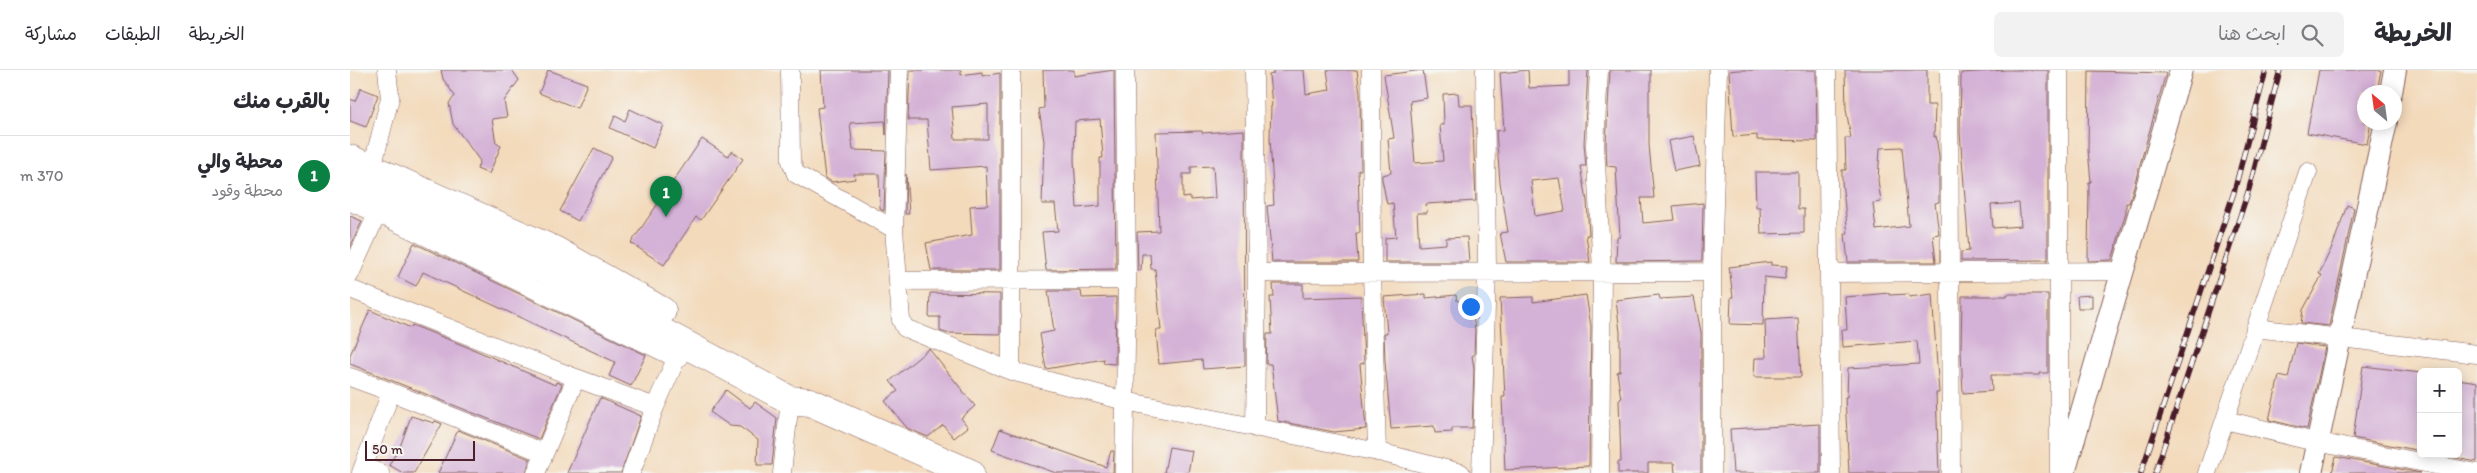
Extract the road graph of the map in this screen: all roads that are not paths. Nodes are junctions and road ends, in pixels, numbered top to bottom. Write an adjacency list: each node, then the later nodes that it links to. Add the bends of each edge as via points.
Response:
1 (386, 70): 18 (street, via 390,98)
2 (790, 70): 22 (street, via 791,161 796,174)
3 (899, 70): 22 (street)
4 (1011, 70): 33 (street)
5 (1126, 70): 34 (street)
6 (1254, 70): 29 (street)
7 (1371, 70): 23 (street)
8 (1485, 70): 24 (street)
9 (1599, 70): 25 (street, via 1595,145)
10 (1718, 70): 27 (street)
11 (1827, 70): 30 (street)
12 (1950, 70): 31 (street)
13 (2060, 70): 28 (street)
14 (2180, 70): 26 (street)
15 (2395, 70): 16 (street)
16 (2392, 85)
17 (2384, 130): 38 (street)
18 (357, 169): 21 (main road); 45 (main road, via 554,250 589,268 756,364 792,387)
19 (2308, 172): 37 (street)
20 (350, 202): 21 (street)
21 (381, 204): 32 (street); 39 (main road, via 544,269)
22 (894, 229): 35 (street)
23 (1372, 271): 24 (street); 29 (street); 51 (street)
24 (1487, 271): 25 (street); 61 (street)
25 (1602, 271): 27 (street); 62 (street)
26 (2122, 271): 28 (street); 67 (street)
27 (1712, 272): 63 (street)
28 (2060, 272): 31 (street); 66 (street)
29 (1257, 273): 49 (street)
30 (1830, 273): 31 (street); 64 (street)
31 (1949, 273): 65 (street)
32 (350, 274)
33 (1011, 280): 34 (street); 35 (street); 41 (street)
34 (1127, 280): 46 (street)
35 (898, 281): 41 (street, via 902,320 906,328)
36 (350, 289): 43 (street)
37 (2255, 328): 38 (street); 48 (street)
38 (2340, 336): 40 (street); 50 (street)
39 (680, 350): 45 (main road); 47 (street)
40 (2477, 354)
41 (1011, 371): 46 (street)
42 (350, 377): 44 (street)
43 (576, 378): 47 (street); 52 (street)
44 (390, 392): 52 (street); 53 (street)
45 (800, 401): 57 (street); 58 (main road)
46 (1125, 401): 49 (street); 59 (street)
47 (655, 407): 56 (street)
48 (2224, 420): 50 (street); 68 (street)
49 (1255, 428): 51 (street)
50 (2317, 442): 69 (street); 70 (street)
51 (1377, 452): 60 (street)
52 (544, 453): 55 (street)
53 (362, 470): 54 (street)
54 (380, 473)
55 (536, 473)
56 (631, 473)
57 (782, 473)
58 (970, 473)
59 (1124, 473)
60 (1461, 473)
61 (1481, 473)
62 (1600, 473)
63 (1712, 473)
64 (1831, 473)
65 (1952, 473)
66 (2059, 473)
67 (2064, 473)
68 (2206, 473)
69 (2311, 473)
70 (2477, 473)

